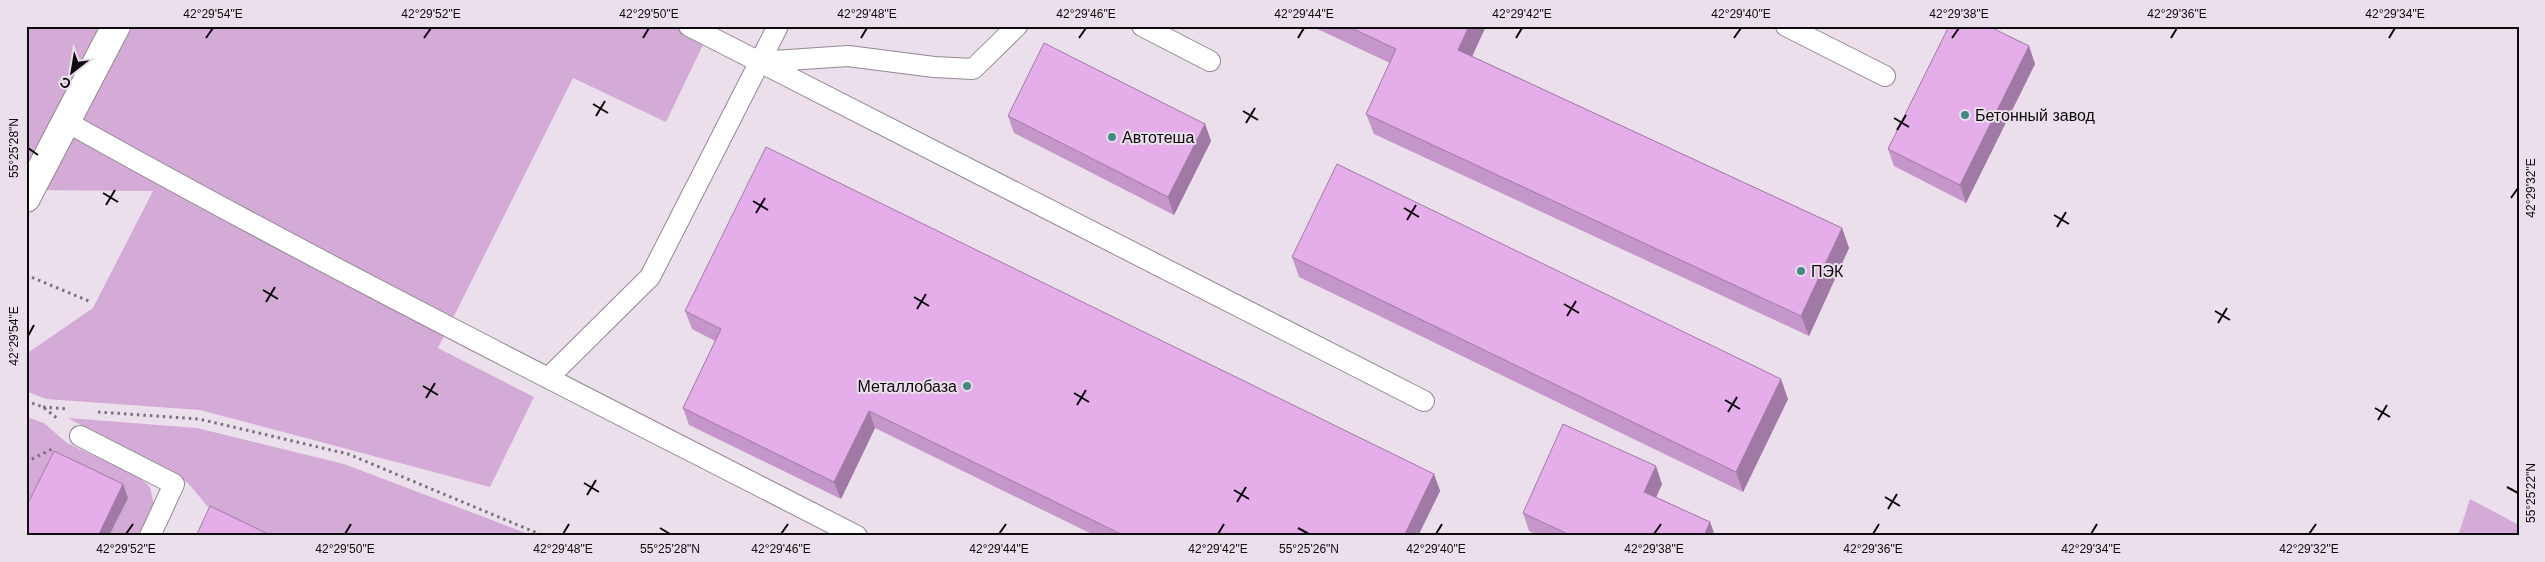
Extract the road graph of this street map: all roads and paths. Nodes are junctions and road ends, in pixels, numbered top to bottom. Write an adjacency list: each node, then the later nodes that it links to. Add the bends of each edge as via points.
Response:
1 (116, 26): 10 (street)
2 (689, 26): 7 (lane)
3 (778, 26): 7 (lane)
4 (1017, 26): 7 (lane, via 973,69 848,56)
5 (1142, 26): 8 (lane)
6 (1786, 26): 9 (lane)
7 (758, 62): 14 (lane, via 650,277); 16 (lane)
8 (1210, 62)
9 (1885, 76)
10 (65, 121): 11 (street); 14 (lane)
11 (26, 198)
12 (26, 275): 13 (path)
13 (89, 301)
14 (548, 378): 23 (lane)
15 (26, 401): 17 (path)
16 (1424, 401)
17 (43, 407): 18 (path); 20 (path)
18 (72, 410)
19 (92, 411): 22 (path, via 199,419 348,454)
20 (80, 436): 21 (lane, via 174,484)
21 (150, 536)
22 (544, 536)
23 (858, 536)

